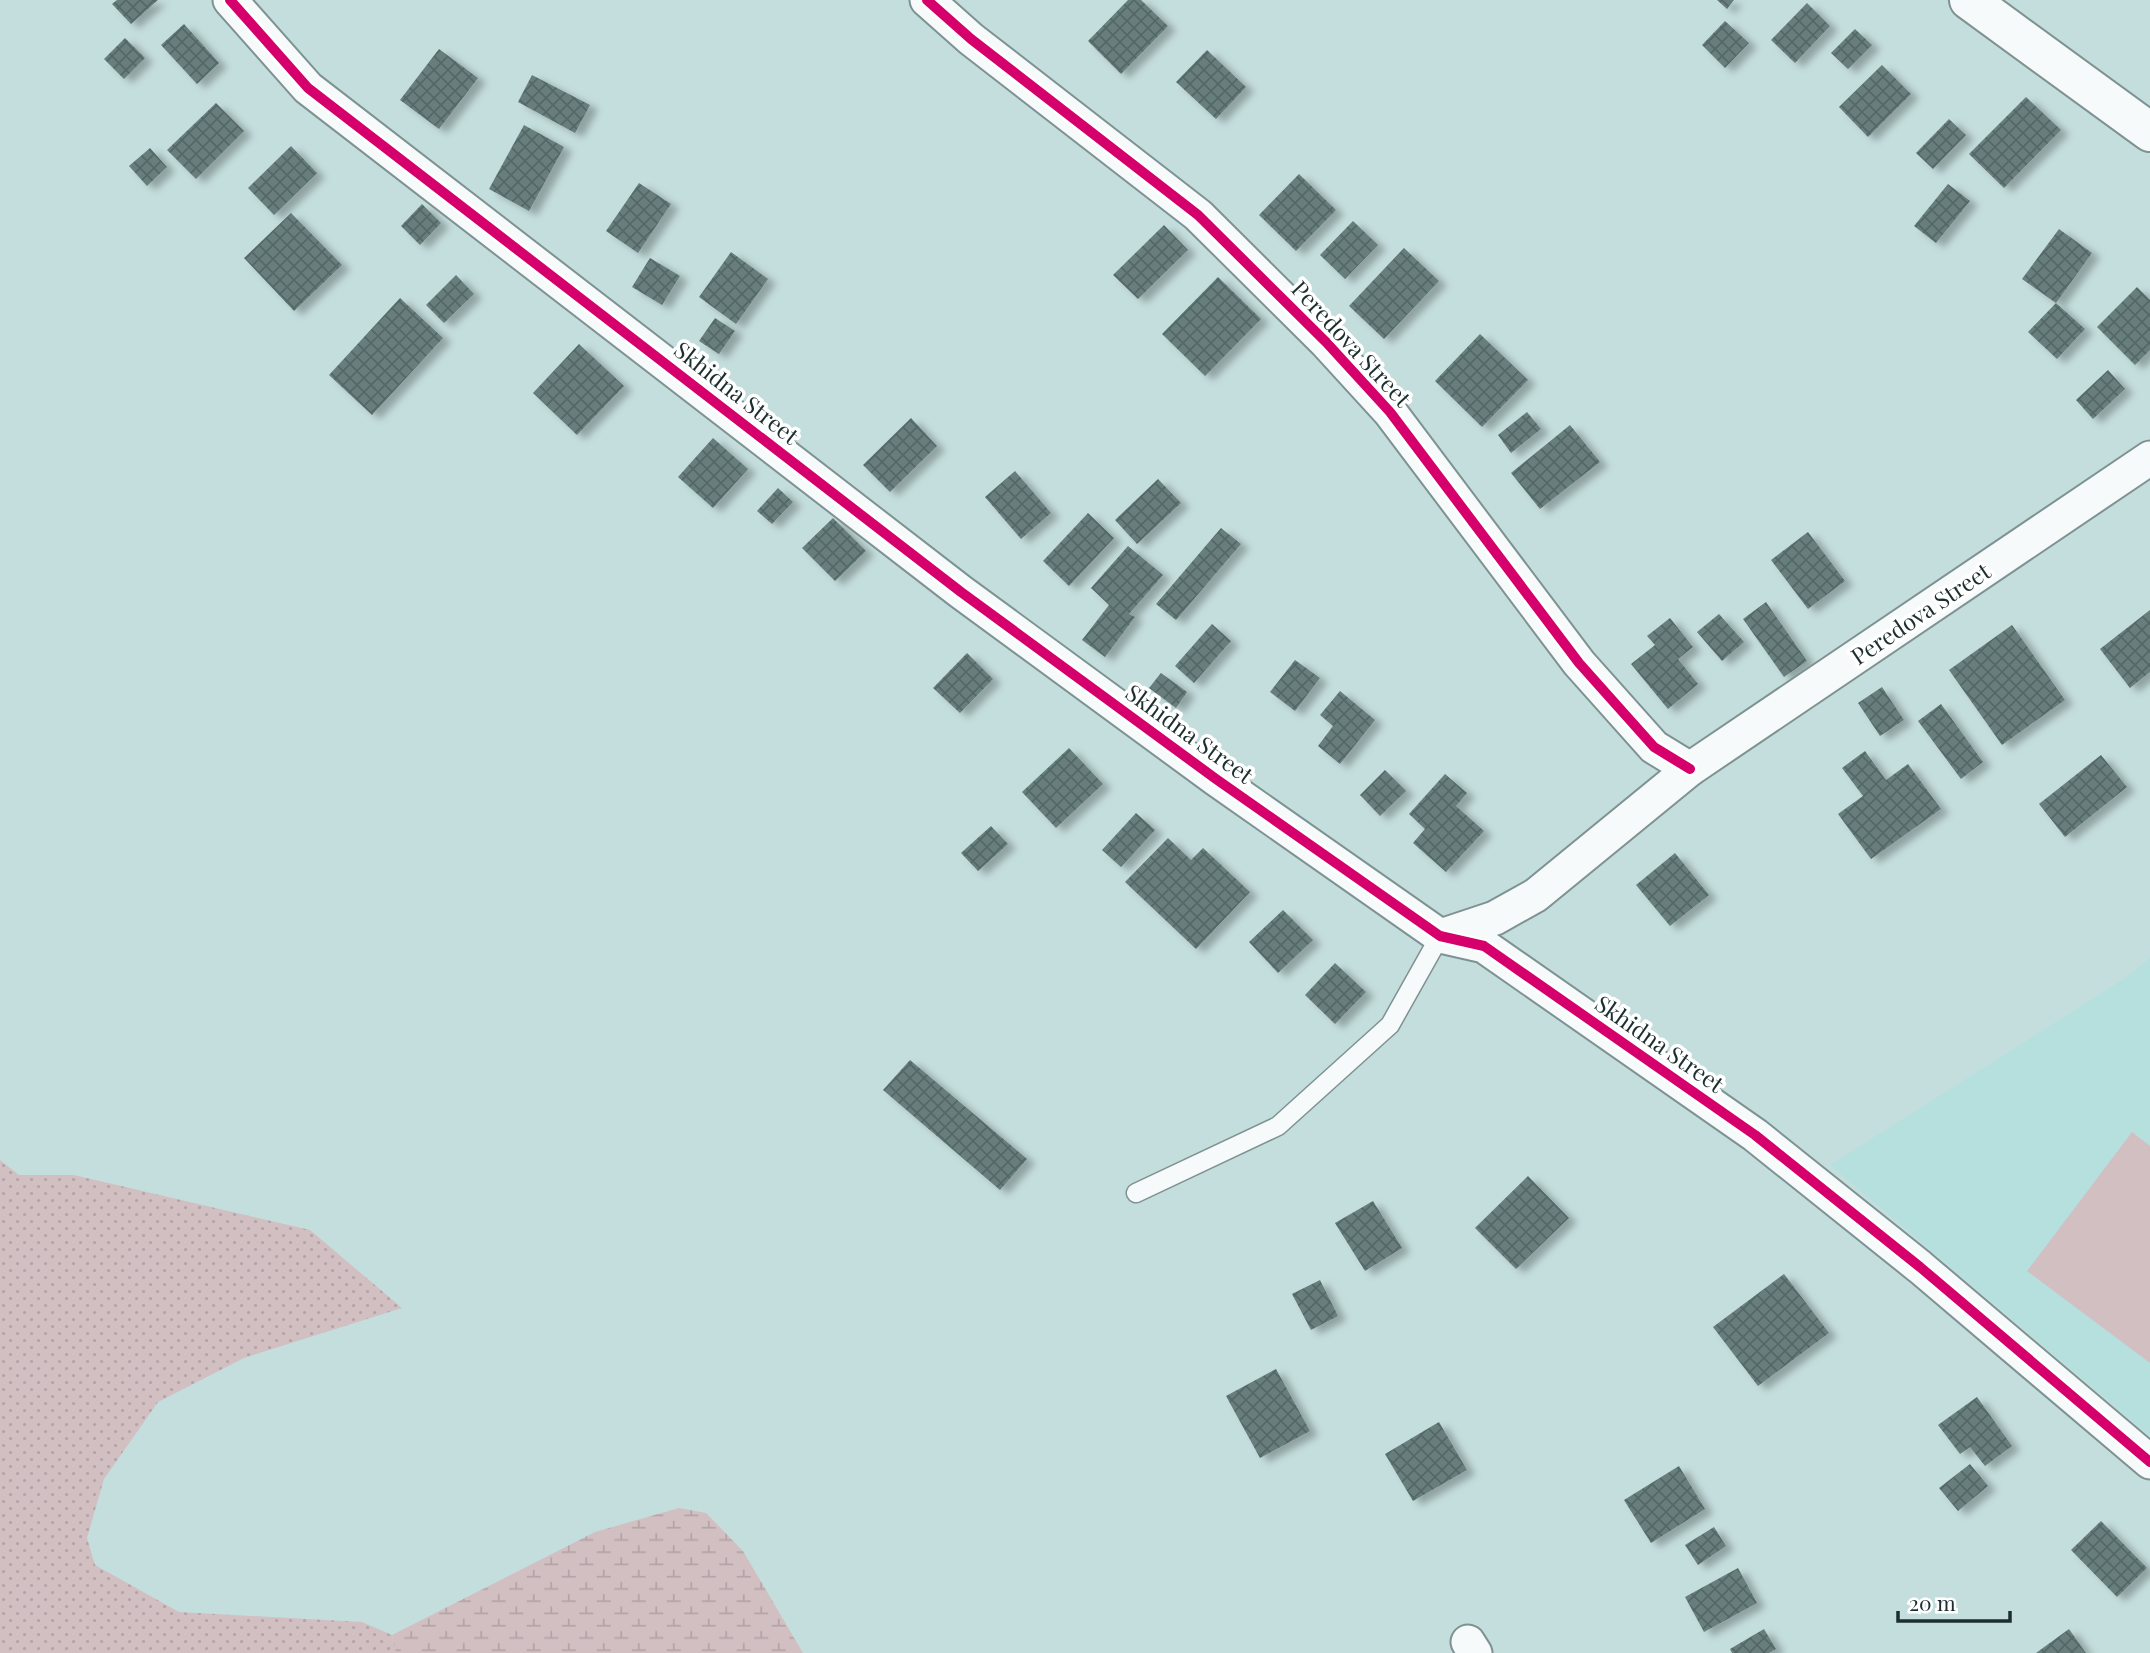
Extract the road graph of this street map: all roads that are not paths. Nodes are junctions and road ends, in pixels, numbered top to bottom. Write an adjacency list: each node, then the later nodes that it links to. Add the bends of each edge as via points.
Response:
1 (230, 0): 7 (street, Skhidna Street, via 319,96 961,592)
2 (928, 0): 6 (street, Peredova Street, via 971,40 1198,215 1326,342 1390,412 1579,663 1654,747)
3 (1969, 0): 4 (street)
4 (2150, 132)
5 (2150, 458): 6 (street, Peredova Street)
6 (1690, 769): 7 (street, Peredova Street, via 1536,895 1495,918)
7 (1440, 936): 8 (lane, via 1391,1025 1278,1126); 9 (street, Skhidna Street, via 1484,946 1755,1135 1920,1267)
8 (1136, 1193)
9 (2150, 1462)

